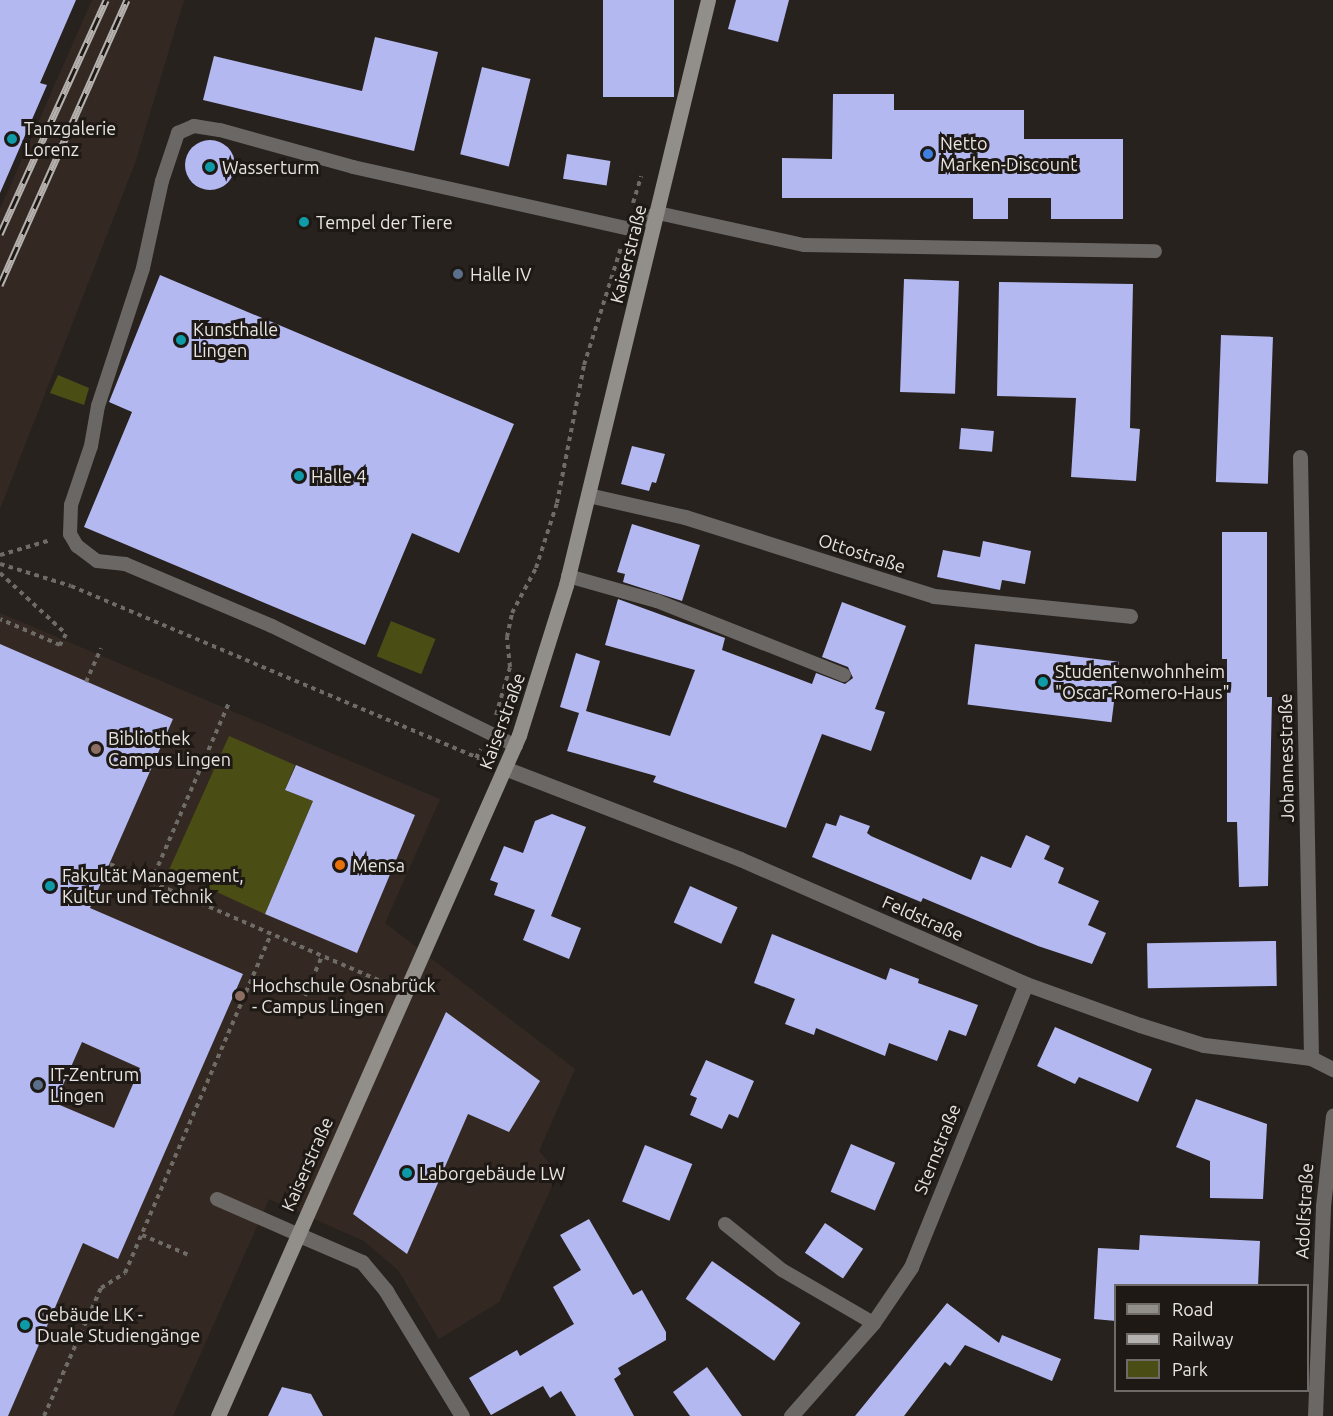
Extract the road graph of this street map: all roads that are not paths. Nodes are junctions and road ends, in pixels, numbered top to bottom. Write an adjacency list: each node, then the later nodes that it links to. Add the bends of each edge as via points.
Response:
1 (708, 0): 2 (main road, Kaiserstraße)
2 (658, 213): 3 (lane, via 804,245); 5 (main road, Kaiserstraße); 9 (lane, via 627,228 353,167 220,130 194,126 177,133 143,268 71,505 70,534 77,546 97,561 124,564 272,626)
3 (1155, 251)
4 (1300, 458): 12 (street, Johannesstraße)
5 (588, 495): 6 (main road, Kaiserstraße); 7 (street, Ottostraße, via 685,517 934,596)
6 (568, 576): 8 (lane, via 657,601); 9 (main road, Kaiserstraße)
7 (1130, 616)
8 (844, 675)
9 (516, 746): 10 (main road, Kaiserstraße)
10 (507, 769): 11 (street, Feldstraße, via 740,858); 17 (main road, Kaiserstraße)
11 (1026, 984): 12 (street, Feldstraße, via 1204,1045); 18 (street, Sternstraße, via 910,1267)
12 (1311, 1058): 13 (street, Feldstraße)
13 (1333, 1069)
14 (1333, 1116): 22 (street, Adolfstraße, via 1323,1206)
15 (217, 1199): 17 (lane)
16 (725, 1224): 18 (lane, via 782,1270)
17 (297, 1234): 19 (main road, Kaiserstraße); 20 (street, via 362,1262 386,1291)
18 (873, 1323): 21 (street, Sternstraße)
19 (218, 1416)
20 (462, 1416)
21 (791, 1416)
22 (1315, 1416)

